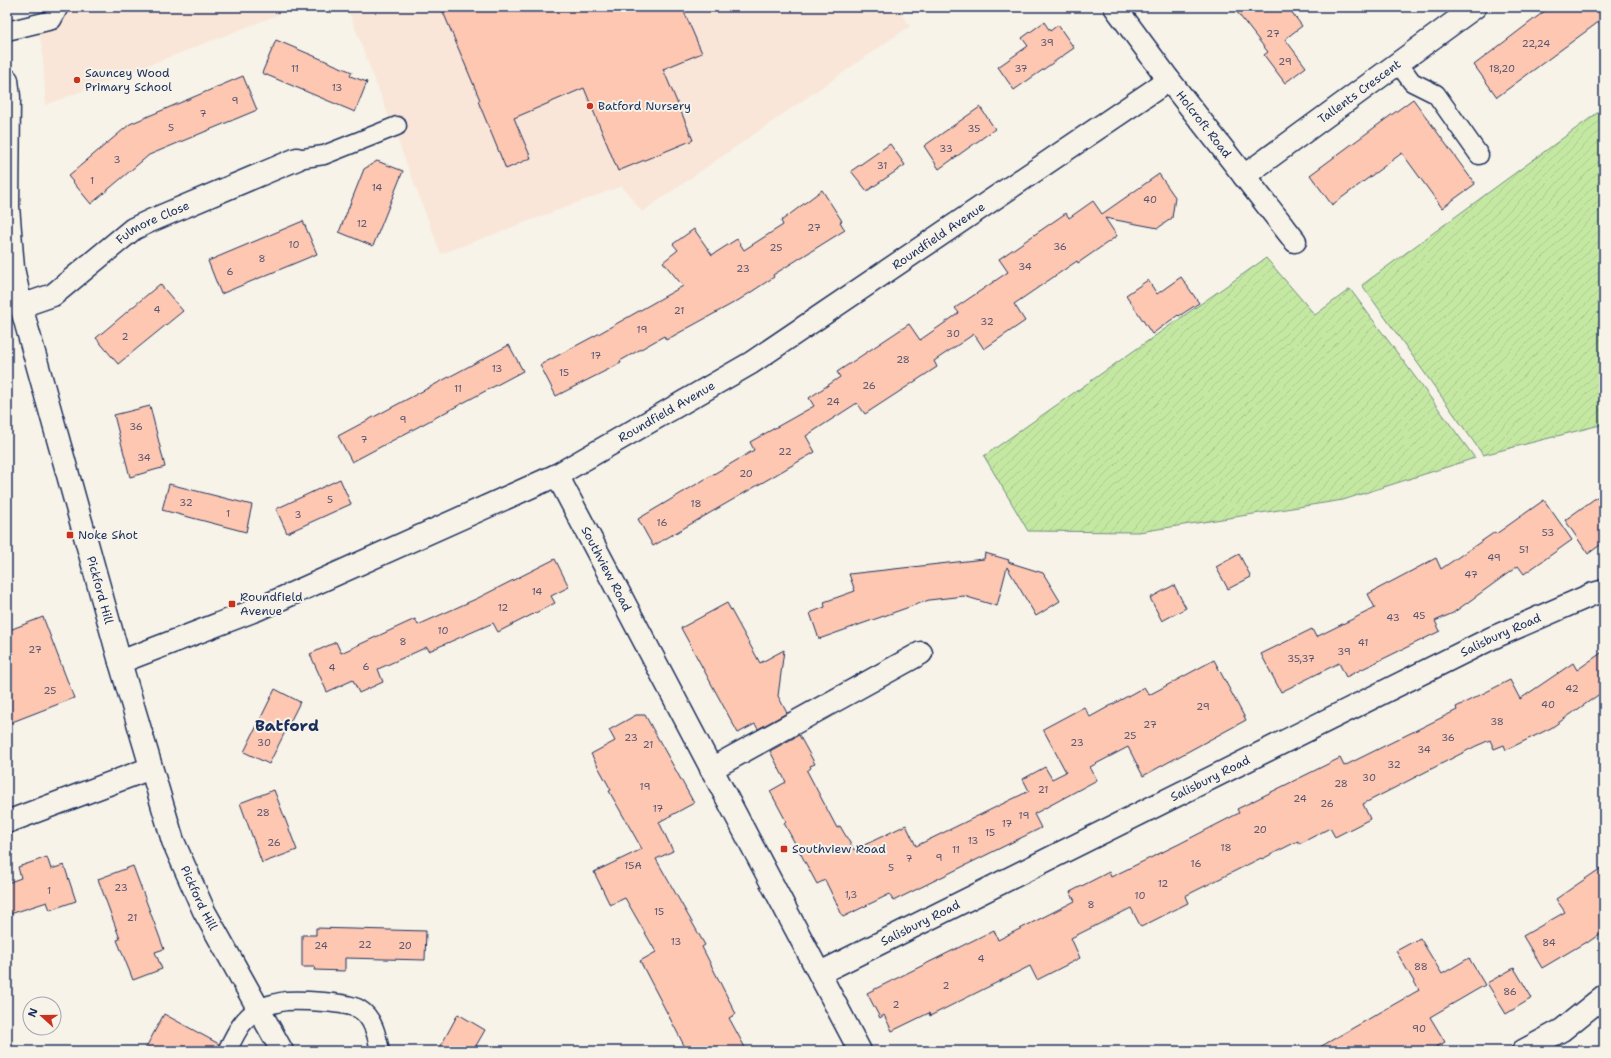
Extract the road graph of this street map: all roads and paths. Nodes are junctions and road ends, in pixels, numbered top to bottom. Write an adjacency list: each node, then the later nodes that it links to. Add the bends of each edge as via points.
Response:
1 (59, 7): 4 (lane, via 52,20)
2 (1115, 7): 7 (street, Holcroft Road)
3 (1475, 7): 5 (street, Tallents Crescent)
4 (7, 31)
5 (1398, 63): 9 (lane, via 1412,82 1436,94); 11 (street, Tallents Crescent)
6 (7, 80): 13 (street, Pickford Hill)
7 (1169, 80): 11 (street, Holcroft Road); 15 (street, Roundfield Avenue, via 751,363)
8 (397, 126): 10 (lane, via 324,155)
9 (1479, 155)
10 (297, 159): 14 (street, Fulmore Close, via 133,229 54,296)
11 (1244, 176): 12 (street, Holcroft Road)
12 (1295, 240)
13 (10, 269): 14 (street, Pickford Hill)
14 (21, 306): 18 (street, Pickford Hill)
15 (557, 475): 18 (street, Roundfield Avenue, via 258,609); 20 (street, Southview Road)
16 (1604, 591): 22 (street, Salisbury Road, via 1485,642)
17 (921, 653): 20 (street)
18 (120, 662): 19 (street, Pickford Hill)
19 (151, 768): 21 (street); 24 (street, Pickford Hill, via 173,841 204,911)
20 (711, 769): 22 (street, Southview Road)
21 (7, 822)
22 (820, 973): 28 (street, Southview Road)
23 (1604, 996): 29 (street, via 1562,1030)
24 (258, 1009): 25 (lane, via 239,1026); 26 (street, Pickford Hill); 27 (lane, via 285,1001 344,1003 358,1008 367,1016 376,1034)
25 (227, 1051)
26 (282, 1051)
27 (380, 1051)
28 (860, 1051)
29 (1523, 1051)

